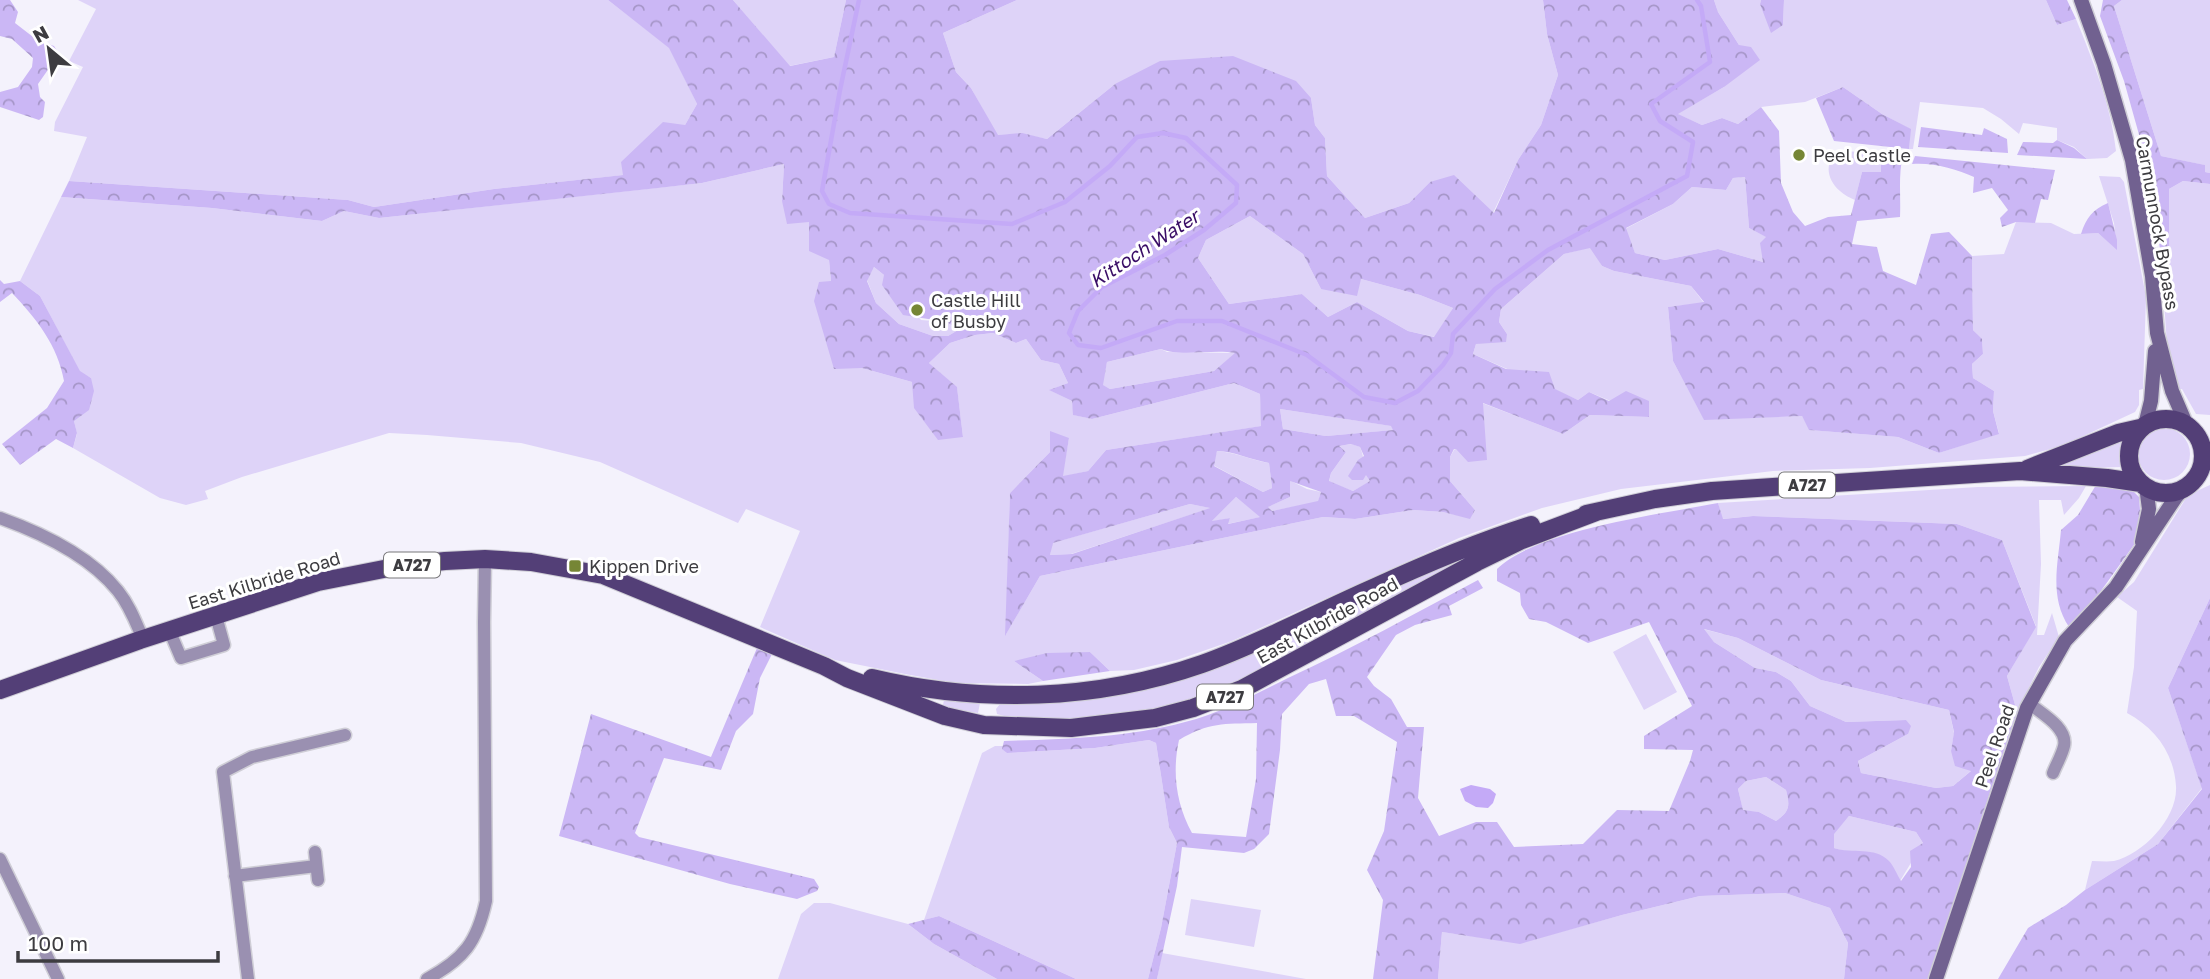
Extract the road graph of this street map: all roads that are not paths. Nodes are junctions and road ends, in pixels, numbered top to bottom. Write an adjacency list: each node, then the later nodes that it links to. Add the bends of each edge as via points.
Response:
1 (2081, 0): 2 (street, Carmunnock Bypass, via 2132,160)
2 (2157, 333): 3 (street, Carmunnock Bypass, via 2152,397); 4 (street, Carmunnock Bypass, via 2172,391)
3 (2143, 427): 4 (main road, via 2171,419); 6 (main road, East Kilbride Road / A727); 9 (main road, via 2133,438 2129,456)
4 (2189, 428): 5 (main road); 8 (main road, via 2199,439 2202,459)
5 (2210, 430)
6 (2020, 471): 9 (main road, East Kilbride Road / A727); 10 (main road, East Kilbride Road / A727, via 1712,491)
7 (2210, 475): 8 (main road)
8 (2189, 484): 9 (main road, via 2167,492); 12 (street, Peel Road)
9 (2143, 485): 12 (street, Peel Road, via 2149,509)
10 (1596, 512): 19 (main road, East Kilbride Road / A727, via 1492,538 1201,664 1115,688); 21 (main road, East Kilbride Road / A727, via 1511,545 1251,685 1193,708 1082,727)
11 (0, 518): 16 (street, via 70,551 104,576 133,614)
12 (2138, 553): 20 (street, Peel Road, via 2116,587 2064,641)
13 (485, 559): 14 (main road, East Kilbride Road / A727, via 363,572); 17 (main road, East Kilbride Road / A727, via 603,575); 31 (street, via 486,901 474,939 463,955)
14 (216, 616): 15 (main road, East Kilbride Road / A727); 15 (street, via 224,645 181,659)
15 (170, 632): 16 (main road, East Kilbride Road / A727)
16 (143, 639): 18 (main road, East Kilbride Road / A727)
17 (824, 666): 19 (main road, East Kilbride Road / A727, via 914,688); 21 (main road, East Kilbride Road / A727, via 946,716)
18 (0, 690)
19 (986, 695): 21 (main road)
20 (2029, 704): 23 (street, via 2064,737); 32 (street, Peel Road)
21 (984, 725)
22 (345, 735): 27 (street, via 252,757 223,772)
23 (2053, 773)
24 (315, 852): 26 (street)
25 (0, 859): 29 (street)
26 (316, 866): 27 (street); 28 (street)
27 (235, 876): 30 (street)
28 (318, 880)
29 (58, 979)
30 (248, 979)
31 (427, 979)
32 (1936, 979)

